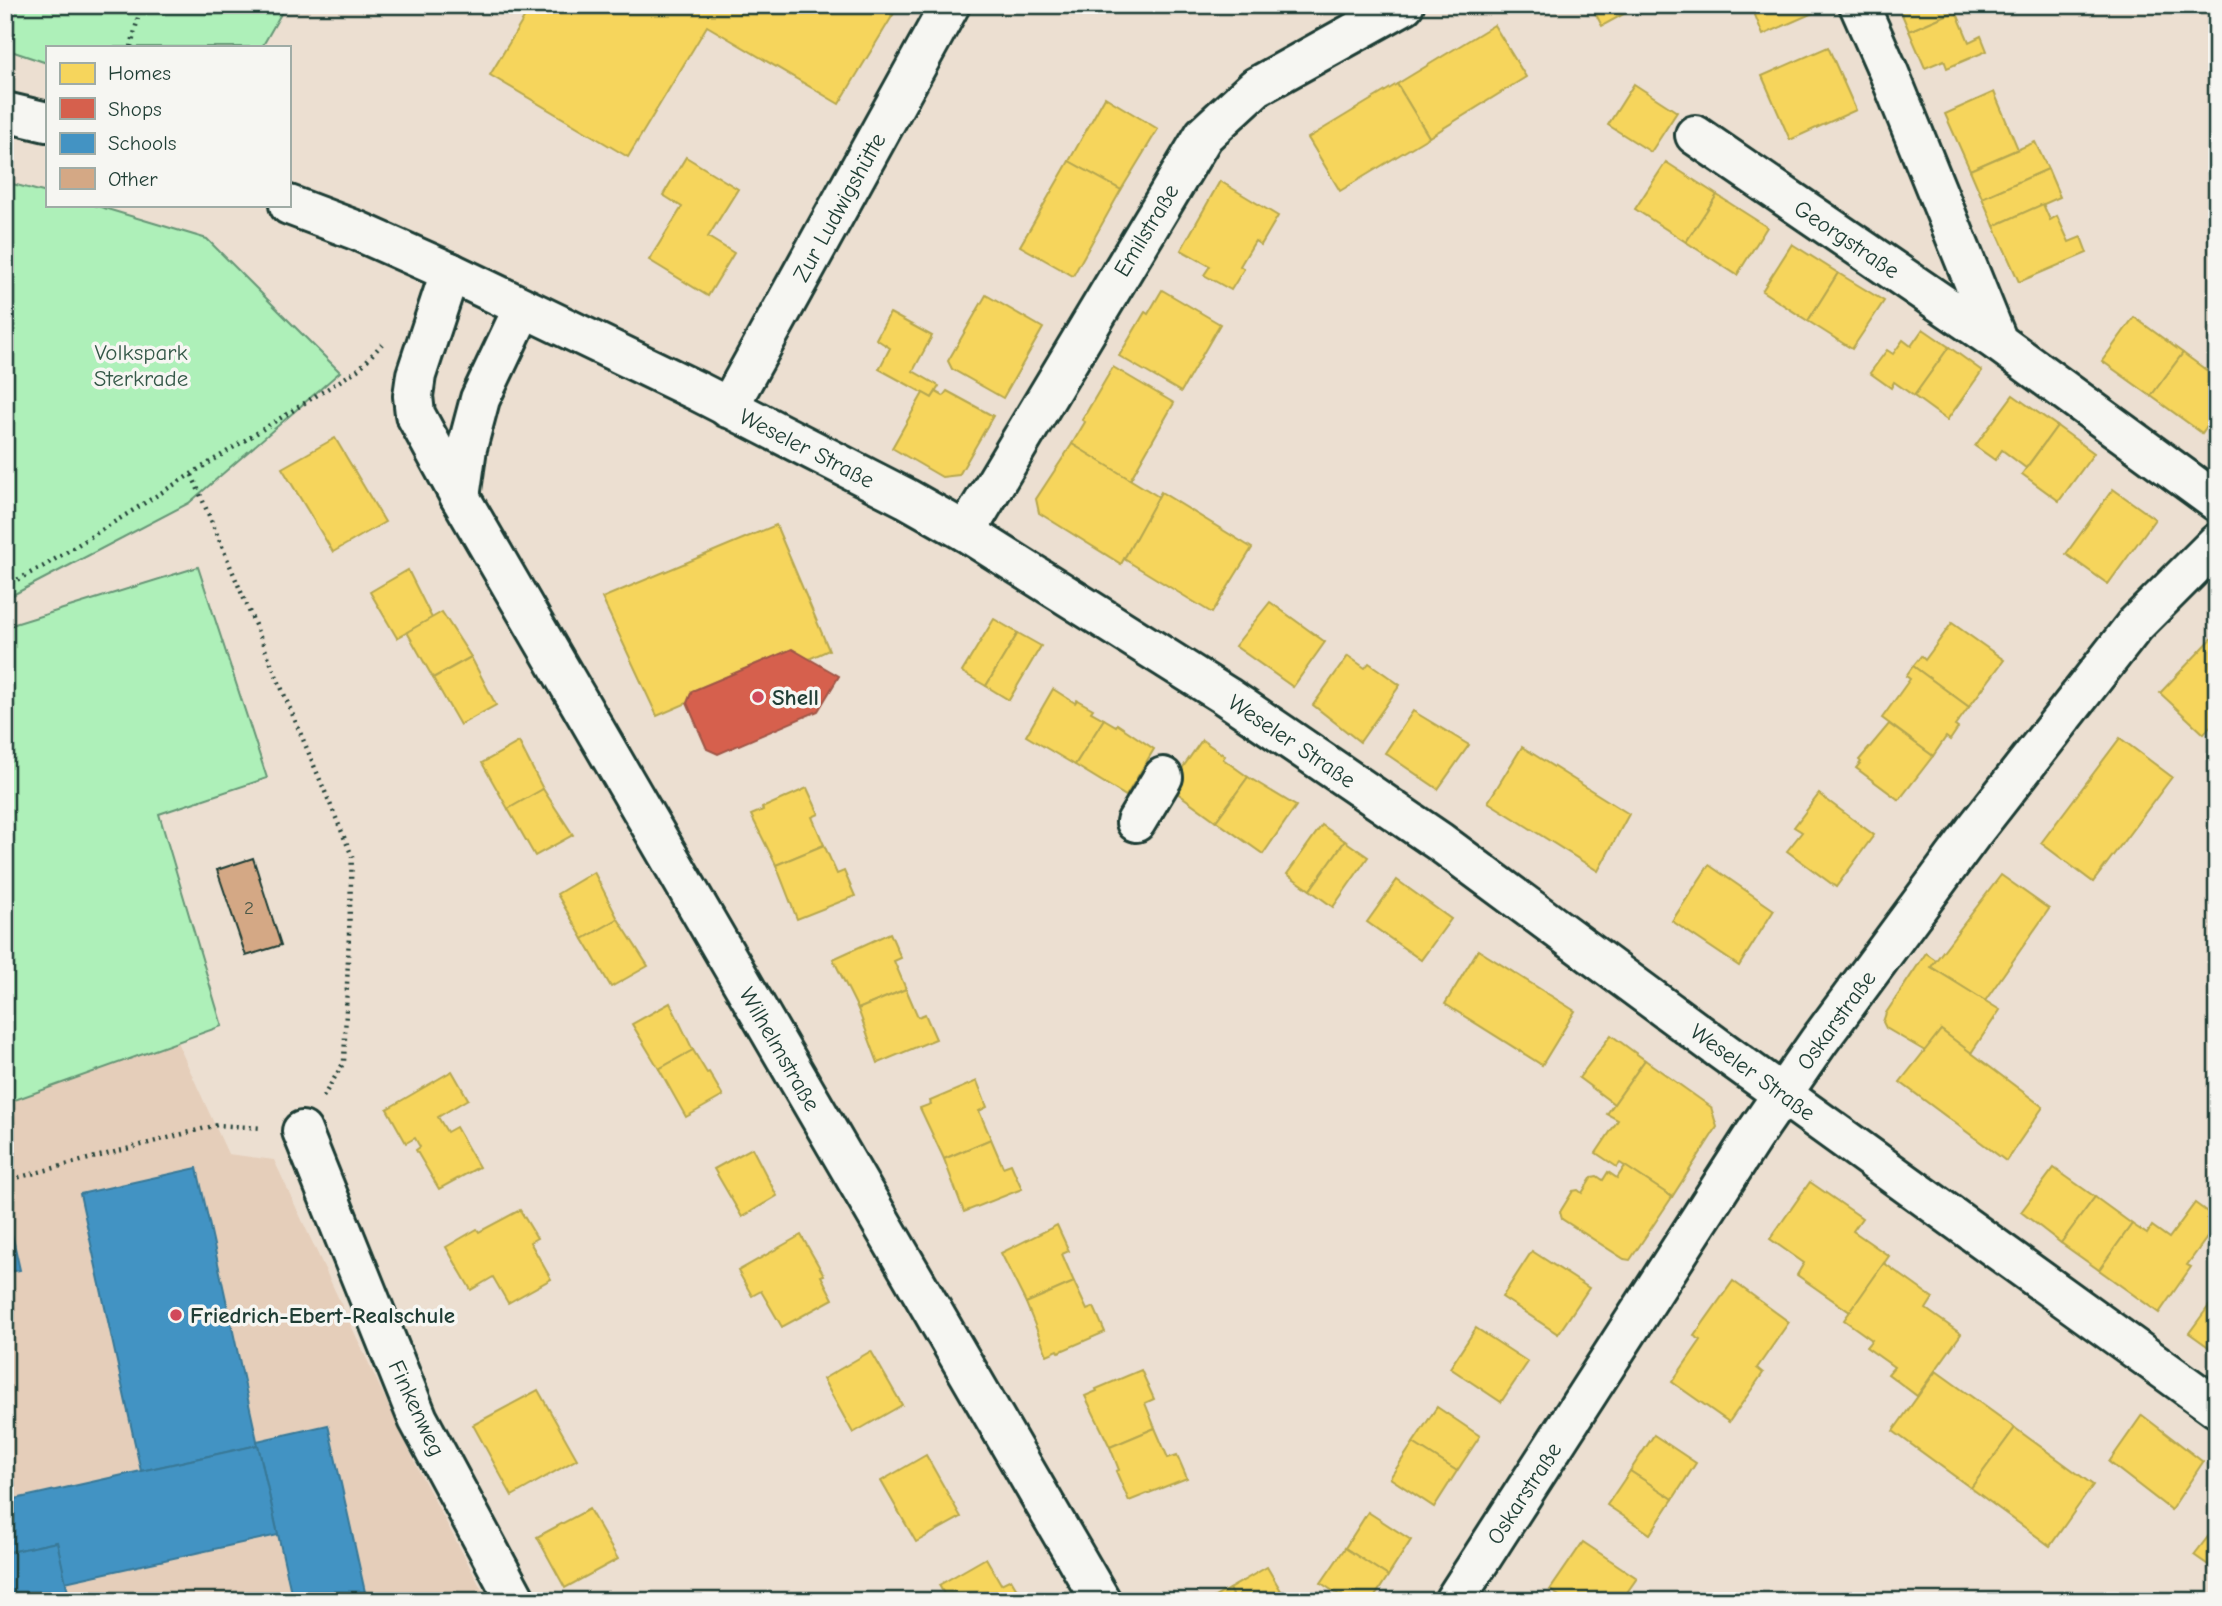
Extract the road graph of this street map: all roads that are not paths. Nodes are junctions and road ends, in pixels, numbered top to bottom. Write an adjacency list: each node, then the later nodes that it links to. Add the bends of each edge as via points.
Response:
1 (950, 5): 11 (street, Zur Ludwigshütte)
2 (1404, 5): 14 (street, Emilstraße, via 1256,88 1205,135)
3 (1859, 5): 10 (street)
4 (5, 112): 5 (street)
5 (46, 122)
6 (1695, 135): 10 (street, Georgstraße)
7 (290, 205): 8 (street, Weseler Straße)
8 (450, 272): 9 (street, Weseler Straße); 12 (street, Wilhelmstraße, via 416,375 414,396 415,414)
9 (523, 308): 11 (street, Weseler Straße); 12 (street, via 480,399)
10 (1998, 342): 13 (street, Georgstraße)
11 (728, 408): 14 (street, Weseler Straße)
12 (460, 497): 22 (street, Wilhelmstraße)
13 (2217, 502)
14 (966, 532): 18 (street, Weseler Straße, via 1273,727 1440,842)
15 (2217, 542): 18 (street, Oskarstraße, via 2127,636 1974,831)
16 (1163, 778): 17 (street)
17 (1136, 822)
18 (1783, 1093): 20 (street, Weseler Straße); 23 (street, Oskarstraße)
19 (302, 1131): 21 (street, Finkenweg, via 418,1419)
20 (2217, 1408)
21 (516, 1601)
22 (1101, 1601)
23 (1454, 1601)

